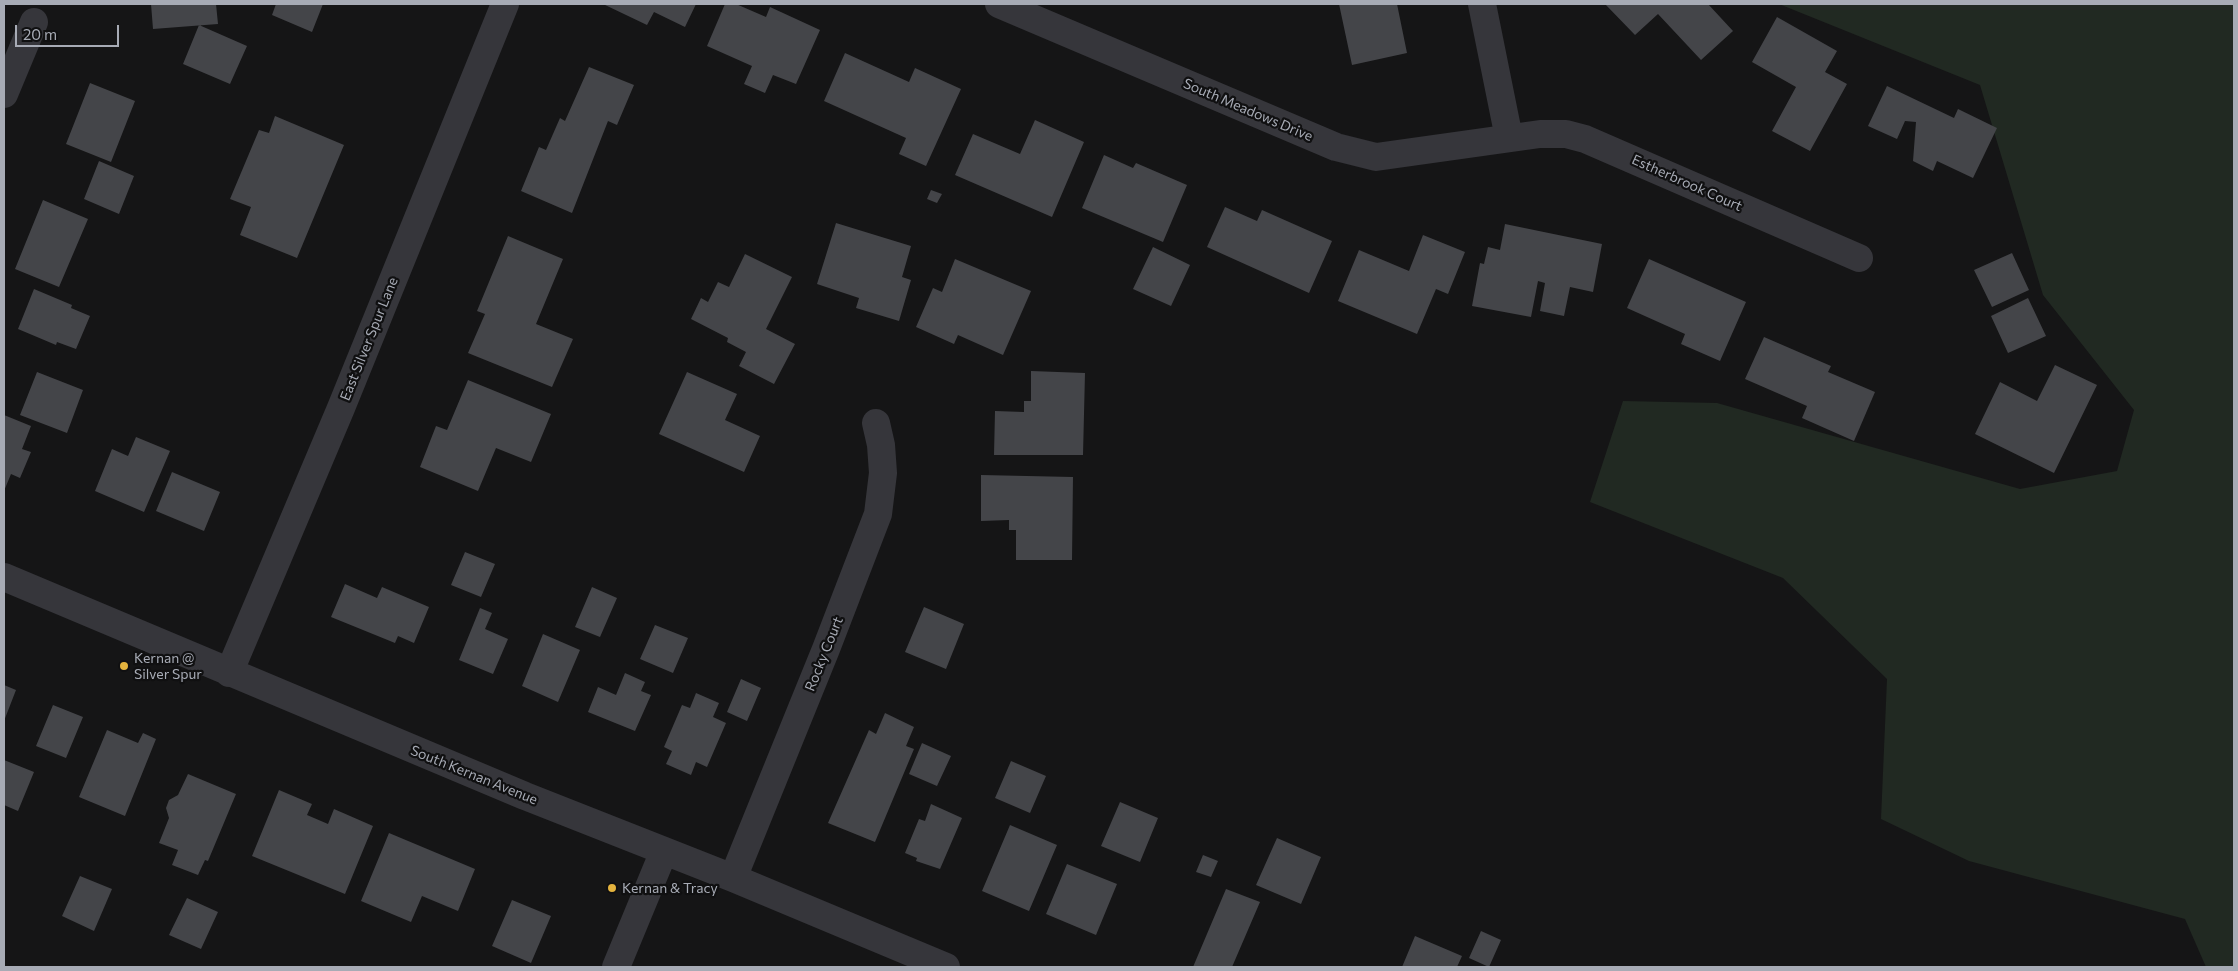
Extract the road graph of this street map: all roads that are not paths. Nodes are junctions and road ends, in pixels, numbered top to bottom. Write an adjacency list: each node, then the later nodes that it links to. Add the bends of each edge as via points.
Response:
1 (505, 4): 10 (street, East Silver Spur Lane, via 338,418)
2 (999, 4): 6 (street, South Meadows Drive, via 1336,147 1358,153 1376,157)
3 (1482, 4): 6 (street)
4 (34, 22): 5 (street)
5 (4, 94)
6 (1509, 138): 7 (street, Estherbrook Court, via 1566,134 1586,139)
7 (1859, 258)
8 (876, 423): 12 (street, Rocky Court, via 883,474 878,514)
9 (4, 578): 10 (street, South Kernan Avenue)
10 (230, 673): 11 (street, South Kernan Avenue)
11 (664, 851): 12 (street, South Kernan Avenue); 13 (street)
12 (733, 878): 14 (street, South Kernan Avenue)
13 (616, 967)
14 (946, 967)

